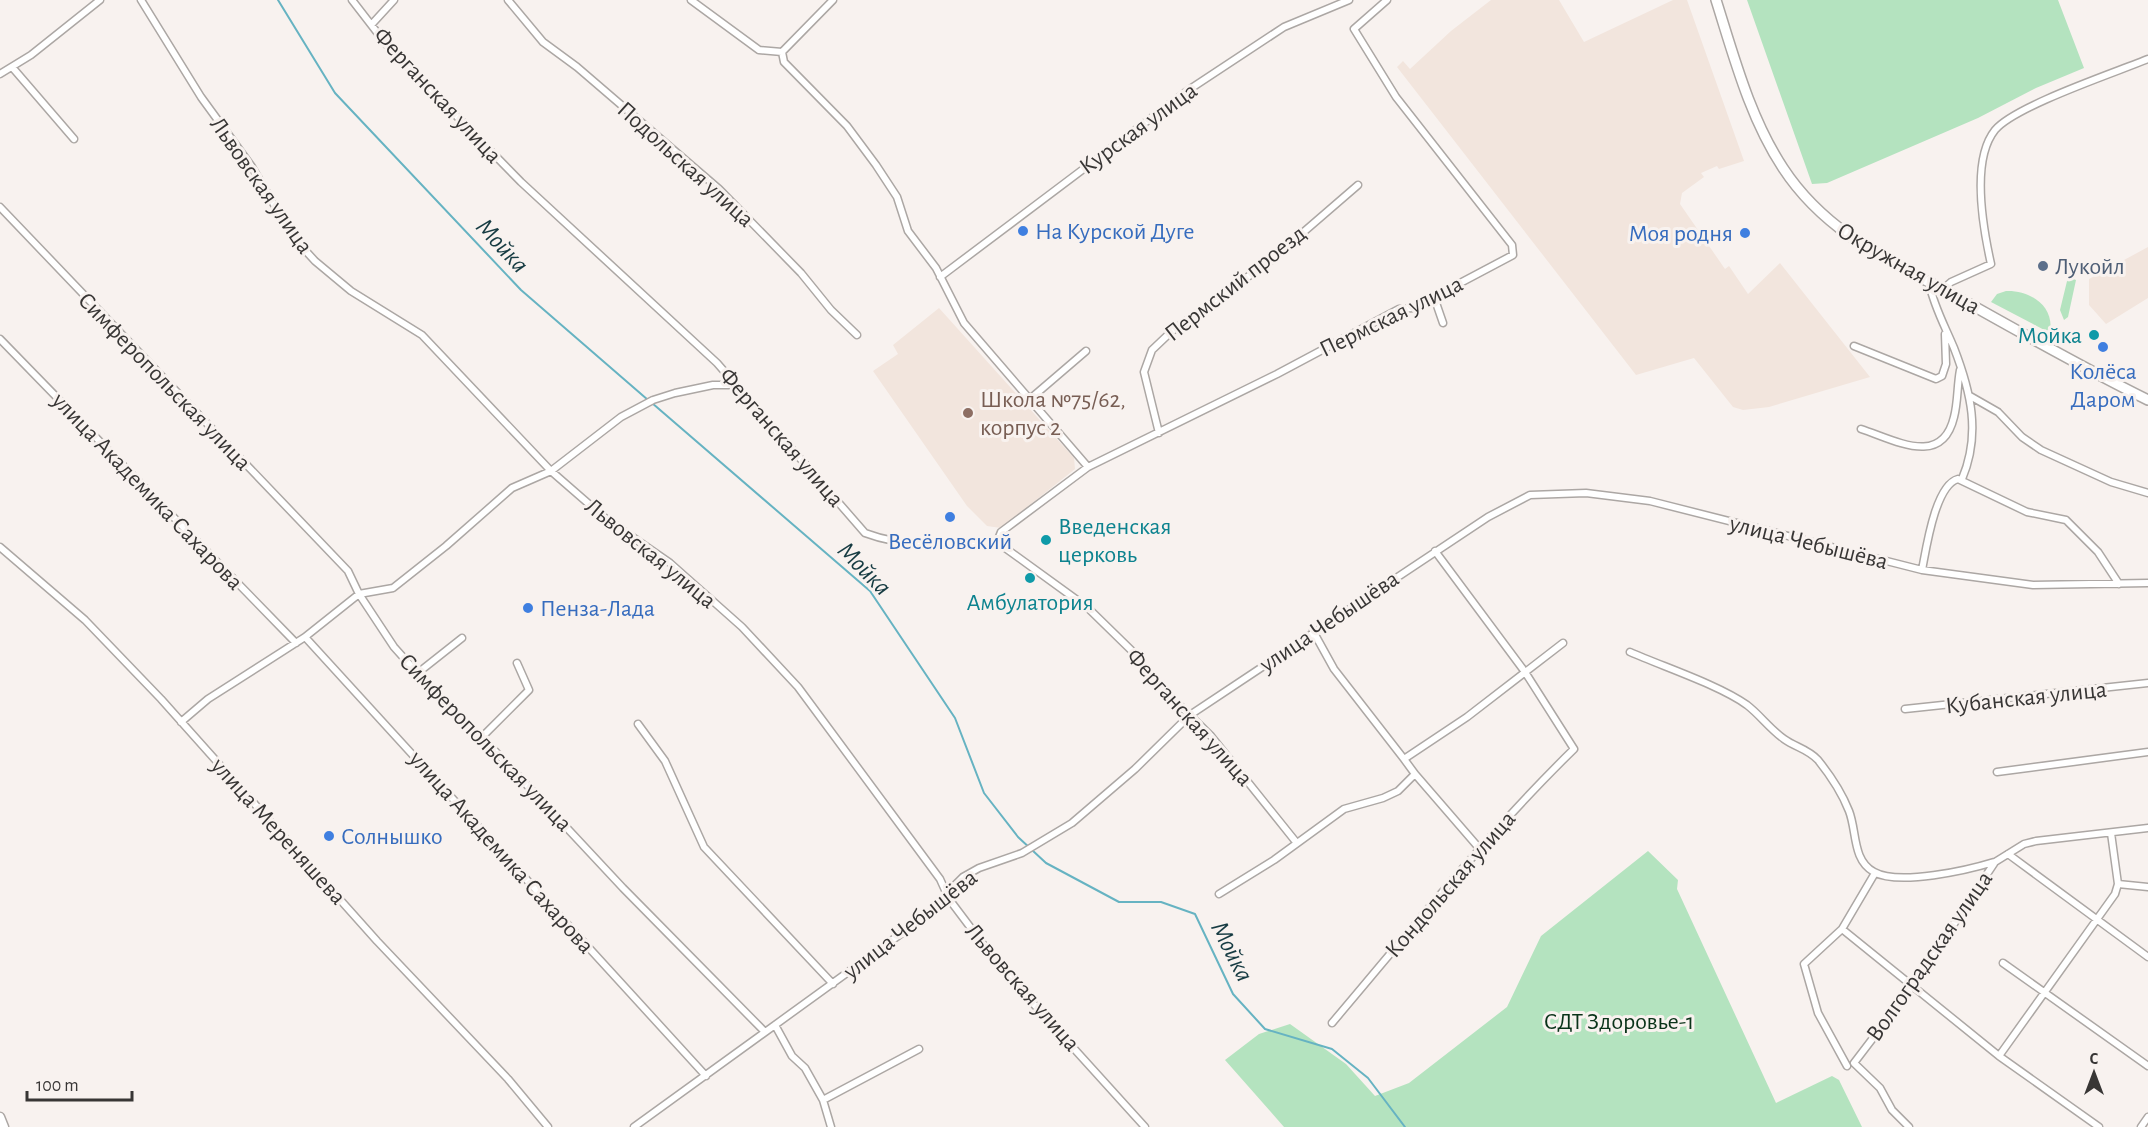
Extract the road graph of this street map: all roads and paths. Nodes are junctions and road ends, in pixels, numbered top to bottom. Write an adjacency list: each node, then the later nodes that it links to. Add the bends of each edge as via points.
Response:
1 (100, 0): 14 (street)
2 (141, 0): 37 (street, Львовская улица, via 201,97 252,167 293,237 351,291 422,335)
3 (352, 0): 11 (street, Ферганская улица)
4 (394, 0): 11 (street)
5 (508, 0): 25 (street, Подольская улица, via 543,42 719,189)
6 (691, 0): 12 (street, via 759,50)
7 (833, 0): 12 (street)
8 (1349, 0): 19 (street, Курская улица, via 1284,27 1187,91)
9 (1387, 0): 22 (street, Пермская улица, via 1354,29 1396,97 1512,245 1513,255)
10 (1716, 0): 20 (main road, Окружная улица, via 1754,114 1790,178 1828,221 1858,244)
11 (372, 24): 30 (street, Ферганская улица, via 386,44 521,182)
12 (782, 52): 19 (street, via 784,62 847,126 876,165 897,197 914,242)
13 (2148, 59): 21 (street, via 2014,114 1995,131 1983,158 1981,194 1991,264)
14 (12, 67): 15 (street); 16 (street)
15 (0, 74)
16 (74, 139)
17 (1358, 185): 35 (street, Пермский проезд, via 1270,261 1172,331 1152,350 1144,372)
18 (0, 207): 46 (street, Симферопольская улица, via 348,571)
19 (940, 277): 32 (street, via 964,323)
20 (1929, 283): 21 (main road, Окружная улица); 24 (street)
21 (1942, 290): 33 (main road, Окружная улица)
22 (1434, 297): 23 (street); 35 (street, Пермская улица, via 1413,308 1399,309)
23 (1443, 323)
24 (1944, 330): 27 (street, via 1946,364 1942,376 1936,379); 29 (street)
25 (857, 335)
26 (0, 339): 50 (street, улица Академика Сахарова)
27 (1854, 346)
28 (1086, 351): 32 (street)
29 (1960, 370): 31 (street); 34 (street, via 1954,416 1939,444 1917,446)
30 (736, 385): 37 (street, via 695,388 653,400 621,417); 40 (street, Ферганская улица, via 865,533 900,543)
31 (1970, 396): 38 (street, via 1974,427); 39 (street, via 1998,412 2041,450 2102,479)
32 (1030, 399): 36 (street)
33 (2148, 400)
34 (1861, 429)
35 (1159, 433): 36 (street, Пермская улица)
36 (1088, 466): 40 (street, Пермская улица, via 1001,532)
37 (551, 471): 46 (street, via 512,488 393,588); 76 (street, Львовская улица, via 605,518 670,563 742,627 798,687 909,835)
38 (1962, 480): 43 (street, via 1951,482 1933,517); 44 (street, via 2027,512 2066,520 2098,552)
39 (2148, 493)
40 (997, 542): 58 (street, Ферганская улица, via 1088,608)
41 (0, 547): 59 (street, улица Мереняшева, via 85,620)
42 (1435, 551): 43 (street, улица Чебышёва, via 1530,495 1560,492 1650,501); 47 (street, улица Чебышёва); 55 (street)
43 (1922, 570): 44 (street, улица Чебышёва, via 2033,585)
44 (2119, 584): 45 (street, улица Чебышёва)
45 (2148, 584)
46 (359, 594): 48 (street); 54 (street, Симферопольская улица, via 394,647)
47 (1313, 631): 58 (street, улица Чебышёва); 63 (street, via 1334,669)
48 (305, 638): 50 (street); 91 (street, улица Академика Сахарова)
49 (462, 638): 54 (street)
50 (296, 643): 59 (street, via 208,699)
51 (1563, 643): 55 (street)
52 (1630, 652): 72 (street, via 1732,696 1783,738 1811,753 1844,800 1859,853)
53 (518, 663): 61 (street, via 529,690)
54 (419, 672): 61 (street, Симферопольская улица, via 462,723)
55 (1525, 672): 63 (street); 69 (street, Кондольская улица, via 1574,749)
56 (2148, 683): 57 (street, Кубанская улица)
57 (1905, 709)
58 (1190, 715): 68 (street, Ферганская улица); 76 (street, улица Чебышёва, via 1150,756 1077,819 1022,853 963,877 951,889)
59 (181, 722): 96 (street, улица Мереняшева)
60 (638, 724): 81 (street, via 665,761 704,847)
61 (482, 737): 86 (street, Симферопольская улица, via 623,888)
62 (2148, 752): 64 (street)
63 (1404, 759): 65 (street)
64 (1997, 772)
65 (1415, 774): 68 (street, via 1398,790 1344,809); 69 (street)
66 (2148, 828): 67 (street, Волгоградская улица)
67 (2111, 833): 70 (street, Волгоградская улица, via 2036,841); 73 (street)
68 (1296, 842): 75 (street)
69 (1479, 848): 84 (street, Кондольская улица)
70 (2008, 854): 71 (street, Волгоградская улица); 77 (street)
71 (1995, 861): 72 (street, via 1929,875); 82 (street, Волгоградская улица)
72 (1875, 873): 78 (street)
73 (2118, 884): 74 (street); 77 (street)
74 (2148, 888)
75 (1219, 894)
76 (949, 899): 81 (street, улица Чебышёва); 99 (street, Львовская улица, via 1001,968)
77 (2096, 919): 79 (street); 83 (street)
78 (1842, 928): 82 (street); 89 (street, via 1804,964 1818,1013)
79 (2148, 957)
80 (2003, 963): 83 (street)
81 (833, 984): 85 (street, улица Чебышёва)
82 (1912, 987): 88 (street); 100 (street, Волгоградская улица, via 1854,1063 1880,1088)
83 (2045, 994): 88 (street); 90 (street)
84 (1332, 1023)
85 (775, 1025): 86 (street, улица Чебышёва); 92 (street)
86 (765, 1031): 91 (street, улица Чебышёва)
87 (919, 1049): 92 (street)
88 (1999, 1056): 101 (street)
89 (1847, 1066)
90 (2148, 1066)
91 (706, 1076): 97 (street, улица Чебышёва)
92 (823, 1100): 98 (street)
93 (0, 1117): 95 (street)
94 (2148, 1117): 102 (street)
95 (3, 1127)
96 (548, 1127)
97 (634, 1127)
98 (831, 1127)
99 (1145, 1127)
100 (1909, 1127)
101 (2099, 1127)
102 (2141, 1127)

